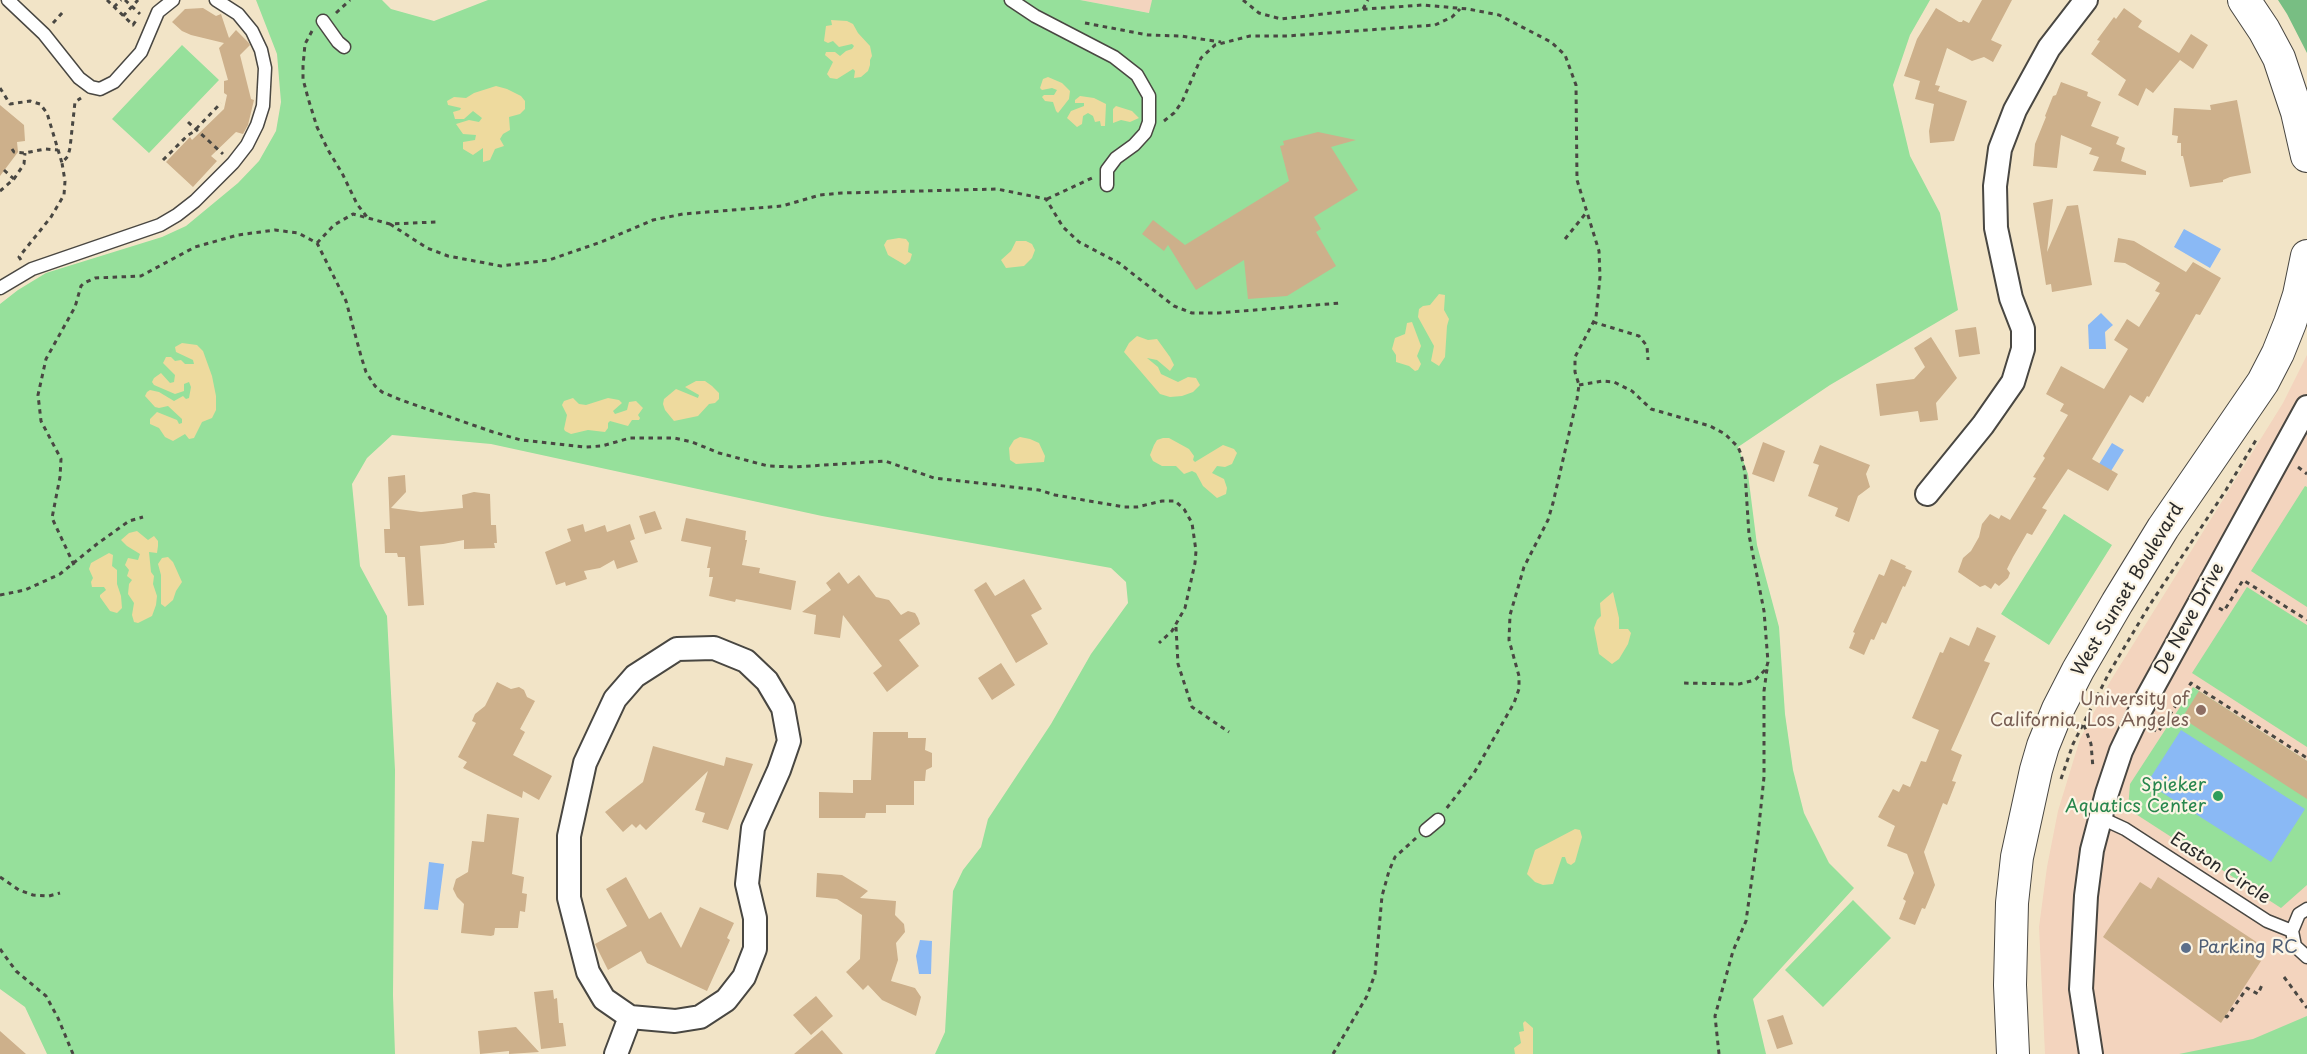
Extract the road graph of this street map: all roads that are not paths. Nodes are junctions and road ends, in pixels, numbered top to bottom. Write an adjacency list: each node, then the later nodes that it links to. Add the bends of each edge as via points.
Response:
1 (8, 0): 2 (lane, via 45,34 80,78 91,87 101,88 114,82 141,52 158,12)
2 (173, 0)
3 (216, 0): 12 (lane, via 238,14 252,31 265,68 263,106 247,145 195,201 160,225 27,272)
4 (1011, 0): 10 (lane, via 1114,57 1137,75 1149,96 1145,133 1107,170)
5 (2086, 0): 14 (street, via 2049,48 2015,110 2000,149 1995,186 1996,228 2011,298 2023,329 2023,349 2013,382)
6 (2244, 0): 9 (main road, via 2279,58)
7 (323, 21): 8 (lane)
8 (344, 47)
9 (2307, 156)
10 (1107, 185)
11 (2307, 256): 23 (main road, West Sunset Boulevard, via 2290,323 2263,382 2116,603 2073,679 2043,746 2023,826 2012,903)
12 (0, 288)
13 (2307, 407): 15 (street, De Neve Drive, via 2141,709 2121,751)
14 (1927, 494)
15 (2099, 817): 19 (lane, Easton Circle, via 2126,829 2267,921); 24 (street, De Neve Drive, via 2086,896 2081,989)
16 (1438, 819): 17 (lane)
17 (1426, 830)
18 (2307, 909): 19 (lane)
19 (2292, 931): 20 (lane, via 2295,946)
20 (2307, 957)
21 (630, 1017): 21 (street, via 700,1017 726,1000 744,977 755,948 755,918 747,884 753,828 789,741 783,708 767,681 746,661 714,648 677,649 635,676 615,699 585,763 569,836 569,898 588,972 604,999); 22 (street)
22 (616, 1054)
23 (2013, 1054)
24 (2091, 1054)

